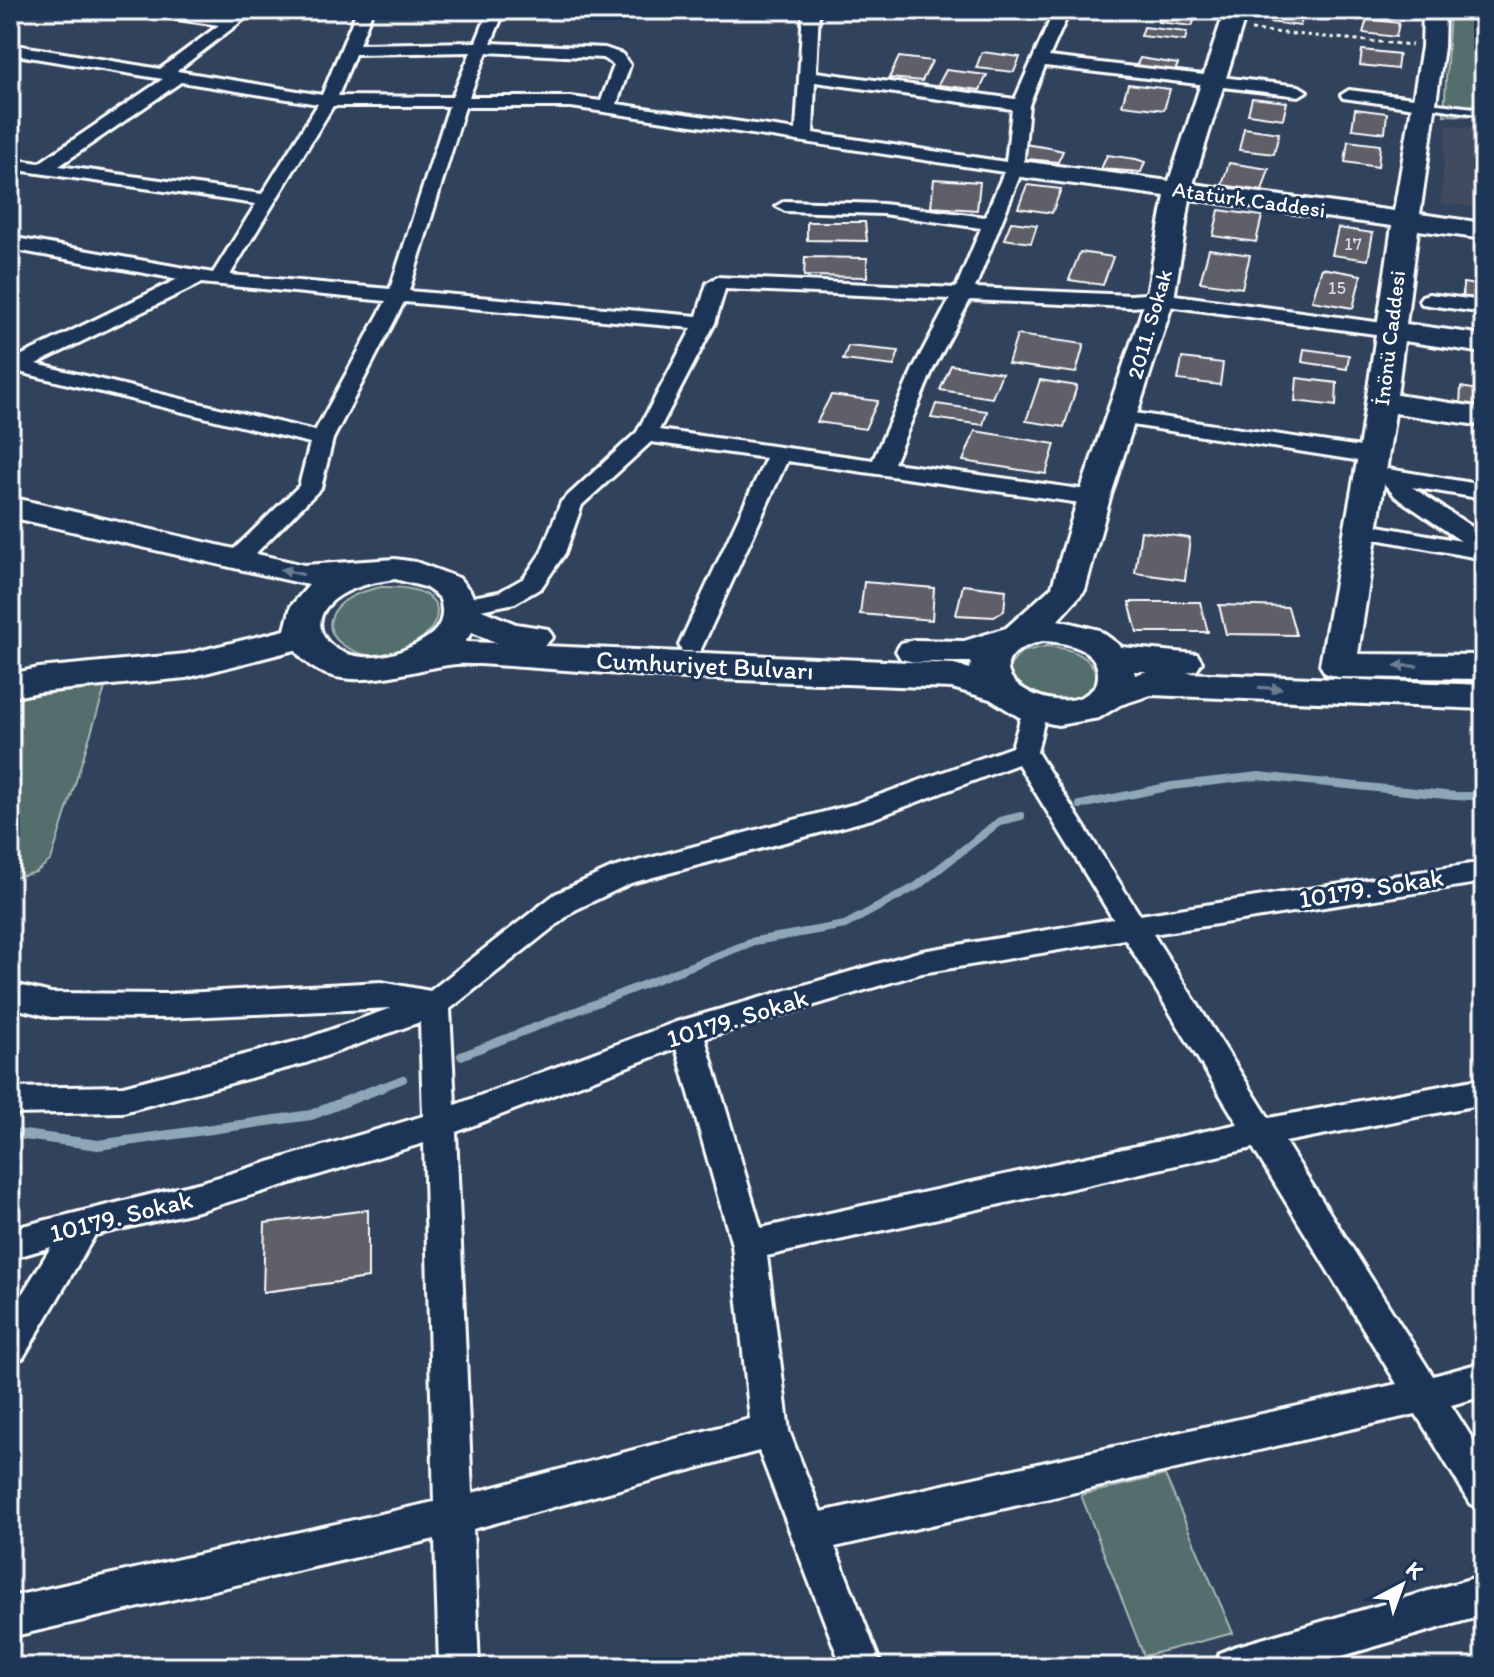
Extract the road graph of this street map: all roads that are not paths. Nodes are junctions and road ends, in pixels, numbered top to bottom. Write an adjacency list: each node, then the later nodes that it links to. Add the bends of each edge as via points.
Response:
1 (149, 10): 10 (street)
2 (248, 10): 10 (street)
3 (365, 10): 13 (street)
4 (497, 10): 11 (street)
5 (811, 10): 16 (street)
6 (1023, 10): 8 (street)
7 (1434, 10): 22 (street, İnönü Caddesi)
8 (1061, 12): 14 (street)
9 (1232, 19): 17 (street, 2011. Sokak)
10 (232, 22): 15 (street)
11 (483, 47): 13 (street); 20 (street); 24 (street, via 611,54 622,65)
12 (10, 49): 15 (street)
13 (351, 49): 21 (street)
14 (1039, 61): 17 (street); 23 (street)
15 (170, 75): 21 (street); 29 (street)
16 (809, 76): 23 (street); 26 (street)
17 (1214, 81): 18 (street); 30 (street, 2011. Sokak)
18 (1299, 91)
19 (1349, 95): 22 (street)
20 (459, 100): 21 (street); 24 (street, via 571,102); 40 (street)
21 (328, 101): 31 (street)
22 (1422, 104): 25 (lane); 33 (street, İnönü Caddesi)
23 (1021, 105): 28 (street)
24 (607, 108): 26 (street)
25 (1484, 112)
26 (804, 138): 28 (street)
27 (13, 166): 29 (street)
28 (1014, 168): 30 (street, Atatürk Caddesi); 34 (street)
29 (42, 169): 31 (street)
30 (1179, 189): 33 (street, Atatürk Caddesi); 41 (street, 2011. Sokak)
31 (267, 200): 38 (street)
32 (785, 206): 34 (street, via 883,209)
33 (1405, 221): 35 (street, Atatürk Caddesi); 45 (street, İnönü Caddesi)
34 (992, 224): 39 (street)
35 (1484, 231)
36 (10, 243): 37 (street)
37 (197, 277): 38 (street); 47 (street)
38 (218, 280): 40 (street)
39 (964, 292): 41 (street); 44 (street, via 717,283); 54 (street, via 923,369)
40 (398, 296): 44 (street); 52 (street)
41 (1160, 299): 45 (street); 49 (street, 2011. Sokak)
42 (1429, 300): 43 (street)
43 (1484, 307)
44 (705, 323): 51 (street)
45 (1390, 330): 46 (street); 48 (street, İnönü Caddesi)
46 (1484, 344)
47 (12, 366): 52 (street)
48 (1381, 402): 50 (street); 55 (street, İnönü Caddesi)
49 (1121, 417): 55 (street); 57 (street, 2011. Sokak)
50 (1484, 417)
51 (646, 435): 53 (street); 65 (street, via 572,502 553,553 533,583 506,598)
52 (322, 439): 62 (street, via 310,488)
53 (779, 454): 54 (street); 68 (street)
54 (880, 469): 57 (street)
55 (1380, 469): 56 (street); 60 (street, İnönü Caddesi); 61 (street)
56 (1484, 492)
57 (1094, 498): 64 (street, 2011. Sokak)
58 (10, 507): 62 (street)
59 (10, 529): 66 (street, via 254,586 274,595)
60 (1362, 530): 61 (street); 71 (street, İnönü Caddesi)
61 (1484, 549)
62 (237, 559): 63 (street, one-way to 62, via 304,575)
63 (369, 571): 65 (street, via 395,569 440,580 454,592); 66 (street, via 323,590 308,604)
64 (1068, 590): 67 (street, via 1038,621); 69 (street, via 1080,626)
65 (460, 610): 68 (street, via 482,626 510,635); 70 (street, via 460,622 450,638)
66 (302, 629): 70 (street, via 314,651 345,664 384,667); 73 (street, via 186,666)
67 (1013, 636): 68 (street, via 966,652); 69 (street, via 1063,631); 74 (street, via 993,650 988,663)
68 (691, 645)
69 (1106, 652): 71 (street); 75 (street, via 1118,671)
70 (410, 662): 74 (street, Cumhuriyet Bulvarı, via 480,653 954,676)
71 (1338, 665): 72 (street, one-way to 71)
72 (1484, 667)
73 (10, 686)
74 (999, 690): 77 (street)
75 (1110, 696): 76 (street, one-way to 76, via 1148,683); 77 (street, via 1077,712)
76 (1484, 697)
77 (1034, 709): 78 (street)
78 (1024, 752): 80 (street); 82 (street, via 862,812 622,875 565,902)
79 (1484, 872): 80 (street, 10179. Sokak)
80 (1133, 927): 83 (street, 10179. Sokak, via 922,962); 87 (street)
81 (17, 1002): 82 (street, via 166,1006 381,994)
82 (435, 1004): 85 (street, via 306,1051 123,1099); 86 (street)
83 (687, 1031): 86 (street, 10179. Sokak); 90 (street)
84 (1484, 1091): 87 (street)
85 (10, 1101)
86 (439, 1125): 88 (street, 10179. Sokak, via 202,1196); 96 (street)
87 (1261, 1133): 90 (street); 93 (street)
88 (84, 1223): 89 (street, 10179. Sokak); 91 (street)
89 (10, 1244)
90 (749, 1245): 94 (street)
91 (10, 1346)
92 (1484, 1379): 93 (street)
93 (1425, 1395): 95 (street); 97 (street)
94 (770, 1431): 96 (street); 97 (street)
95 (1484, 1491)
96 (454, 1516): 99 (street); 100 (street)
97 (810, 1534): 101 (street)
98 (1484, 1595): 102 (street)
99 (10, 1617)
100 (459, 1667)
101 (862, 1667)
102 (1234, 1667)

